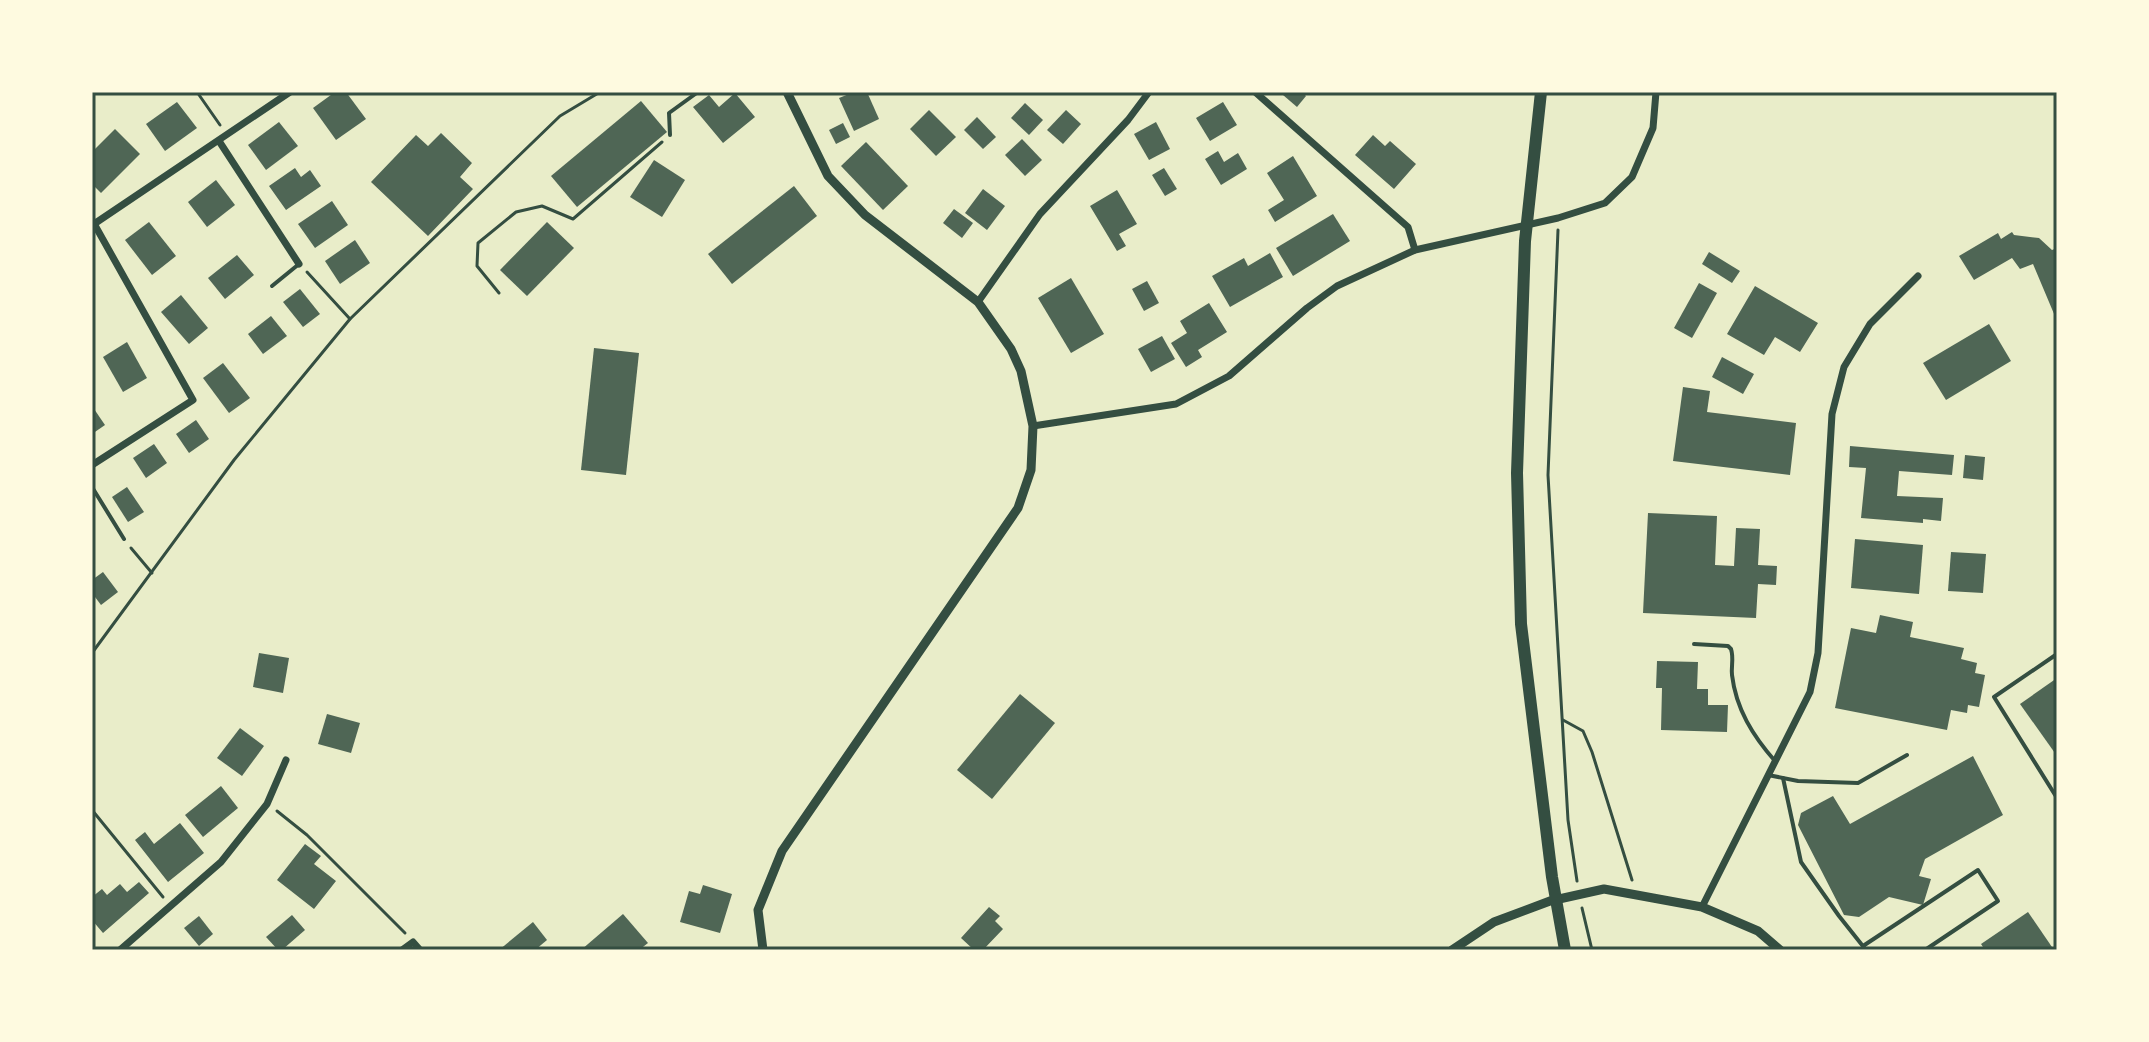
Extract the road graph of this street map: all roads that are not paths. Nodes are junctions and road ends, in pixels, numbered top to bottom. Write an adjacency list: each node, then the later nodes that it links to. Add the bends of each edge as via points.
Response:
1 (290, 92): 9 (street)
2 (698, 92): 8 (lane, via 669,113)
3 (787, 92): 15 (street, via 828,176 848,199)
4 (1149, 92): 15 (street, via 1040,214)
5 (1255, 92): 11 (street, via 1408,227)
6 (1541, 92): 35 (main road, via 1525,241 1517,473 1521,624)
7 (1656, 92): 11 (street, via 1653,128 1632,177 1605,203)
8 (670, 135)
9 (219, 141): 10 (street); 12 (street)
10 (93, 222): 17 (street, via 193,400)
11 (1415, 250): 16 (street, via 1337,286 1229,376 1176,404)
12 (299, 264): 14 (lane)
13 (1918, 276): 24 (street, via 1870,324 1844,367 1832,414 1818,653 1810,692)
14 (272, 286)
15 (978, 302): 16 (street, via 1021,371)
16 (1033, 426): 33 (street, via 1031,470 1018,508 782,851 758,910)
17 (92, 465)
18 (92, 487): 19 (lane)
19 (124, 539)
20 (1694, 644): 24 (lane, via 1731,649 1736,697 1755,738)
21 (2057, 654): 27 (lane, via 1994,697)
22 (1907, 755): 26 (lane, via 1858,783)
23 (286, 760): 30 (street, via 267,804 221,862)
24 (1775, 761): 25 (street)
25 (1768, 775): 26 (lane); 28 (street)
26 (1783, 778): 29 (lane, via 1801,862)
27 (2057, 798)
28 (1702, 907): 34 (street, via 1604,889 1550,901 1494,922); 36 (street, via 1758,931)
29 (1865, 948): 37 (lane, via 1978,870 1998,901)
30 (120, 950)
31 (402, 950): 32 (street, via 413,942)
32 (420, 950)
33 (763, 950)
34 (1452, 950)
35 (1565, 950)
36 (1780, 950)
37 (1925, 950)

